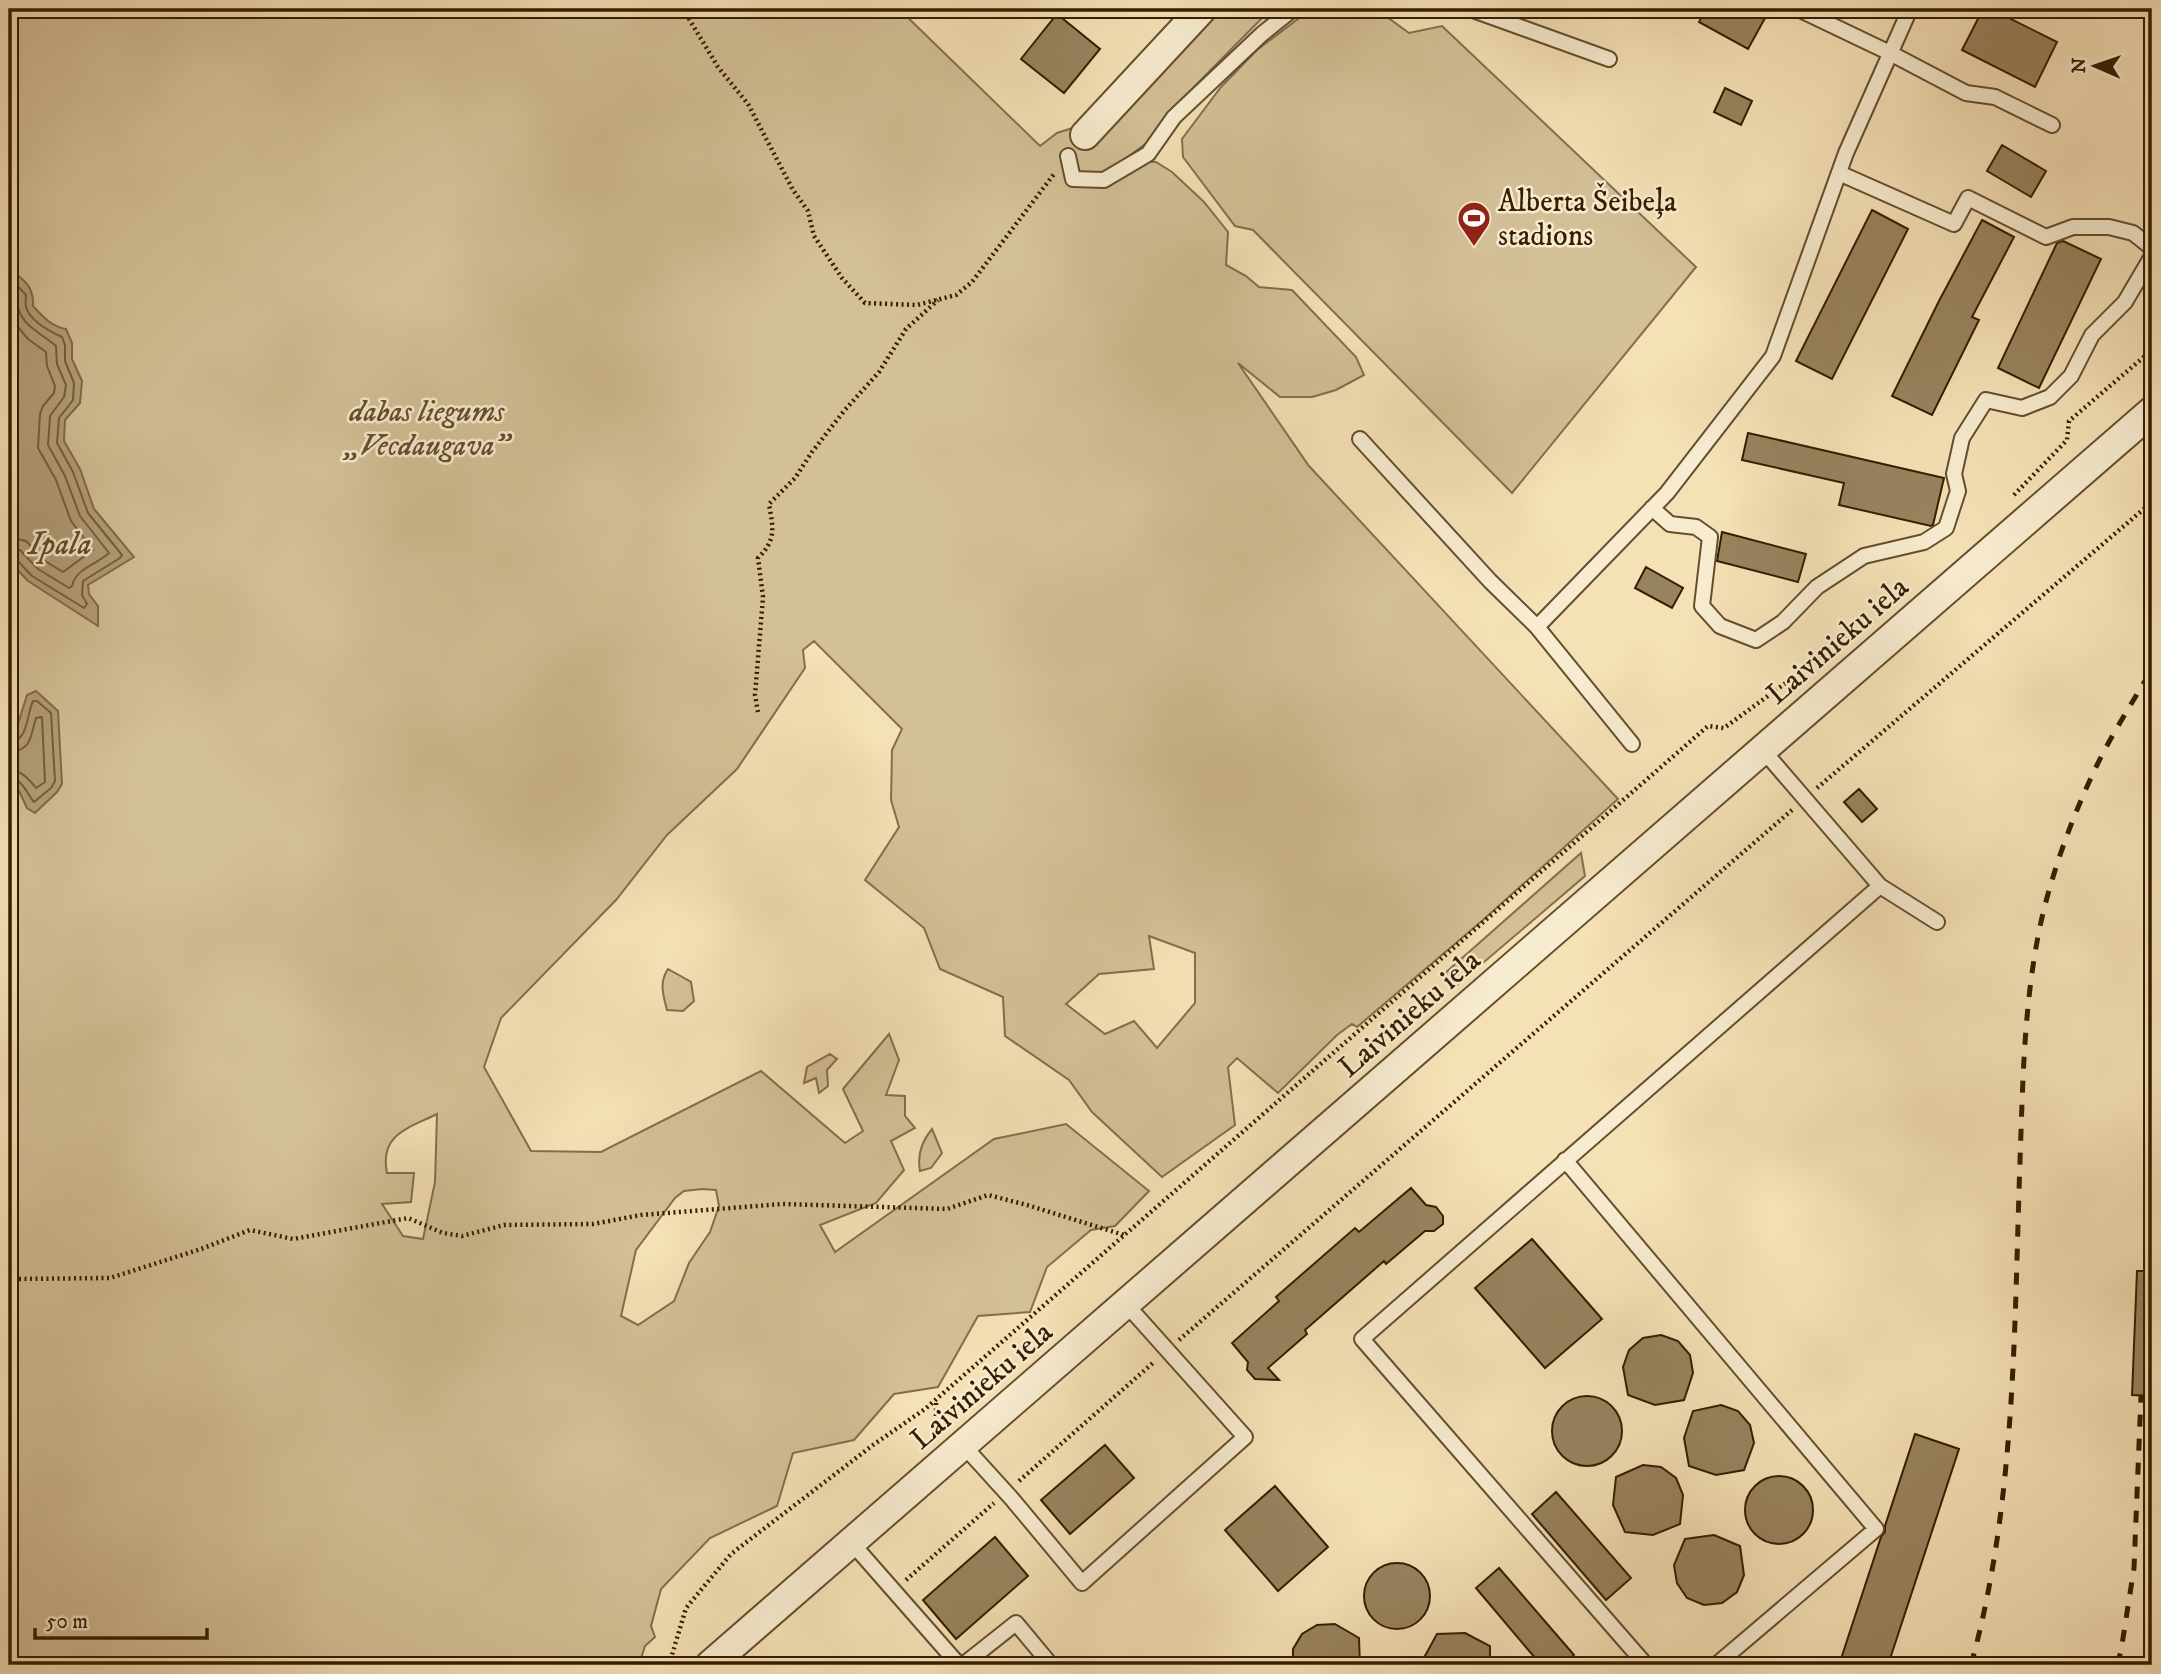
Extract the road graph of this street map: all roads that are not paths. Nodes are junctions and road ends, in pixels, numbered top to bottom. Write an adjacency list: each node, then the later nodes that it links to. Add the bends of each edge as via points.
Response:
1 (1202, 9): 9 (street)
2 (1293, 9): 9 (lane, via 1174,117 1148,154 1104,180 1073,179)
3 (1470, 9): 7 (lane)
4 (1798, 9): 6 (lane)
5 (1910, 9): 6 (lane)
6 (1890, 53): 8 (lane, via 1966,93 1995,97); 10 (lane)
7 (1609, 59)
8 (2052, 125)
9 (1077, 145)
10 (1839, 173): 11 (lane, via 1954,224 1968,198 2046,237 2073,227 2109,227 2133,233); 15 (lane, via 1773,356)
11 (2152, 248)
12 (2152, 256): 15 (lane, via 2125,302 2092,335 2071,376 2050,397 2022,408 1986,400 1962,439 1954,474 1958,491 1946,528 1924,542 1864,555 1817,586 1783,622 1756,640 1720,626 1702,606 1710,537 1696,527 1670,524)
13 (2152, 411): 18 (street, Laivinieku iela)
14 (1360, 439): 16 (lane)
15 (1652, 508): 16 (lane)
16 (1537, 627): 17 (lane)
17 (1632, 744)
18 (1762, 749): 19 (lane); 22 (street, Laivinieku iela)
19 (1880, 886): 20 (lane); 21 (lane)
20 (1937, 922)
21 (1565, 1160): 28 (lane, via 1362,1339); 29 (lane, via 1876,1528)
22 (1126, 1304): 23 (street, Laivinieku iela); 23 (lane, via 1245,1437 1082,1583)
23 (963, 1445): 24 (street, Laivinieku iela)
24 (851, 1542): 25 (street, Laivinieku iela); 26 (lane)
25 (710, 1665)
26 (961, 1665): 27 (lane, via 1016,1623)
27 (1051, 1665)
28 (1646, 1665)
29 (1716, 1665)

